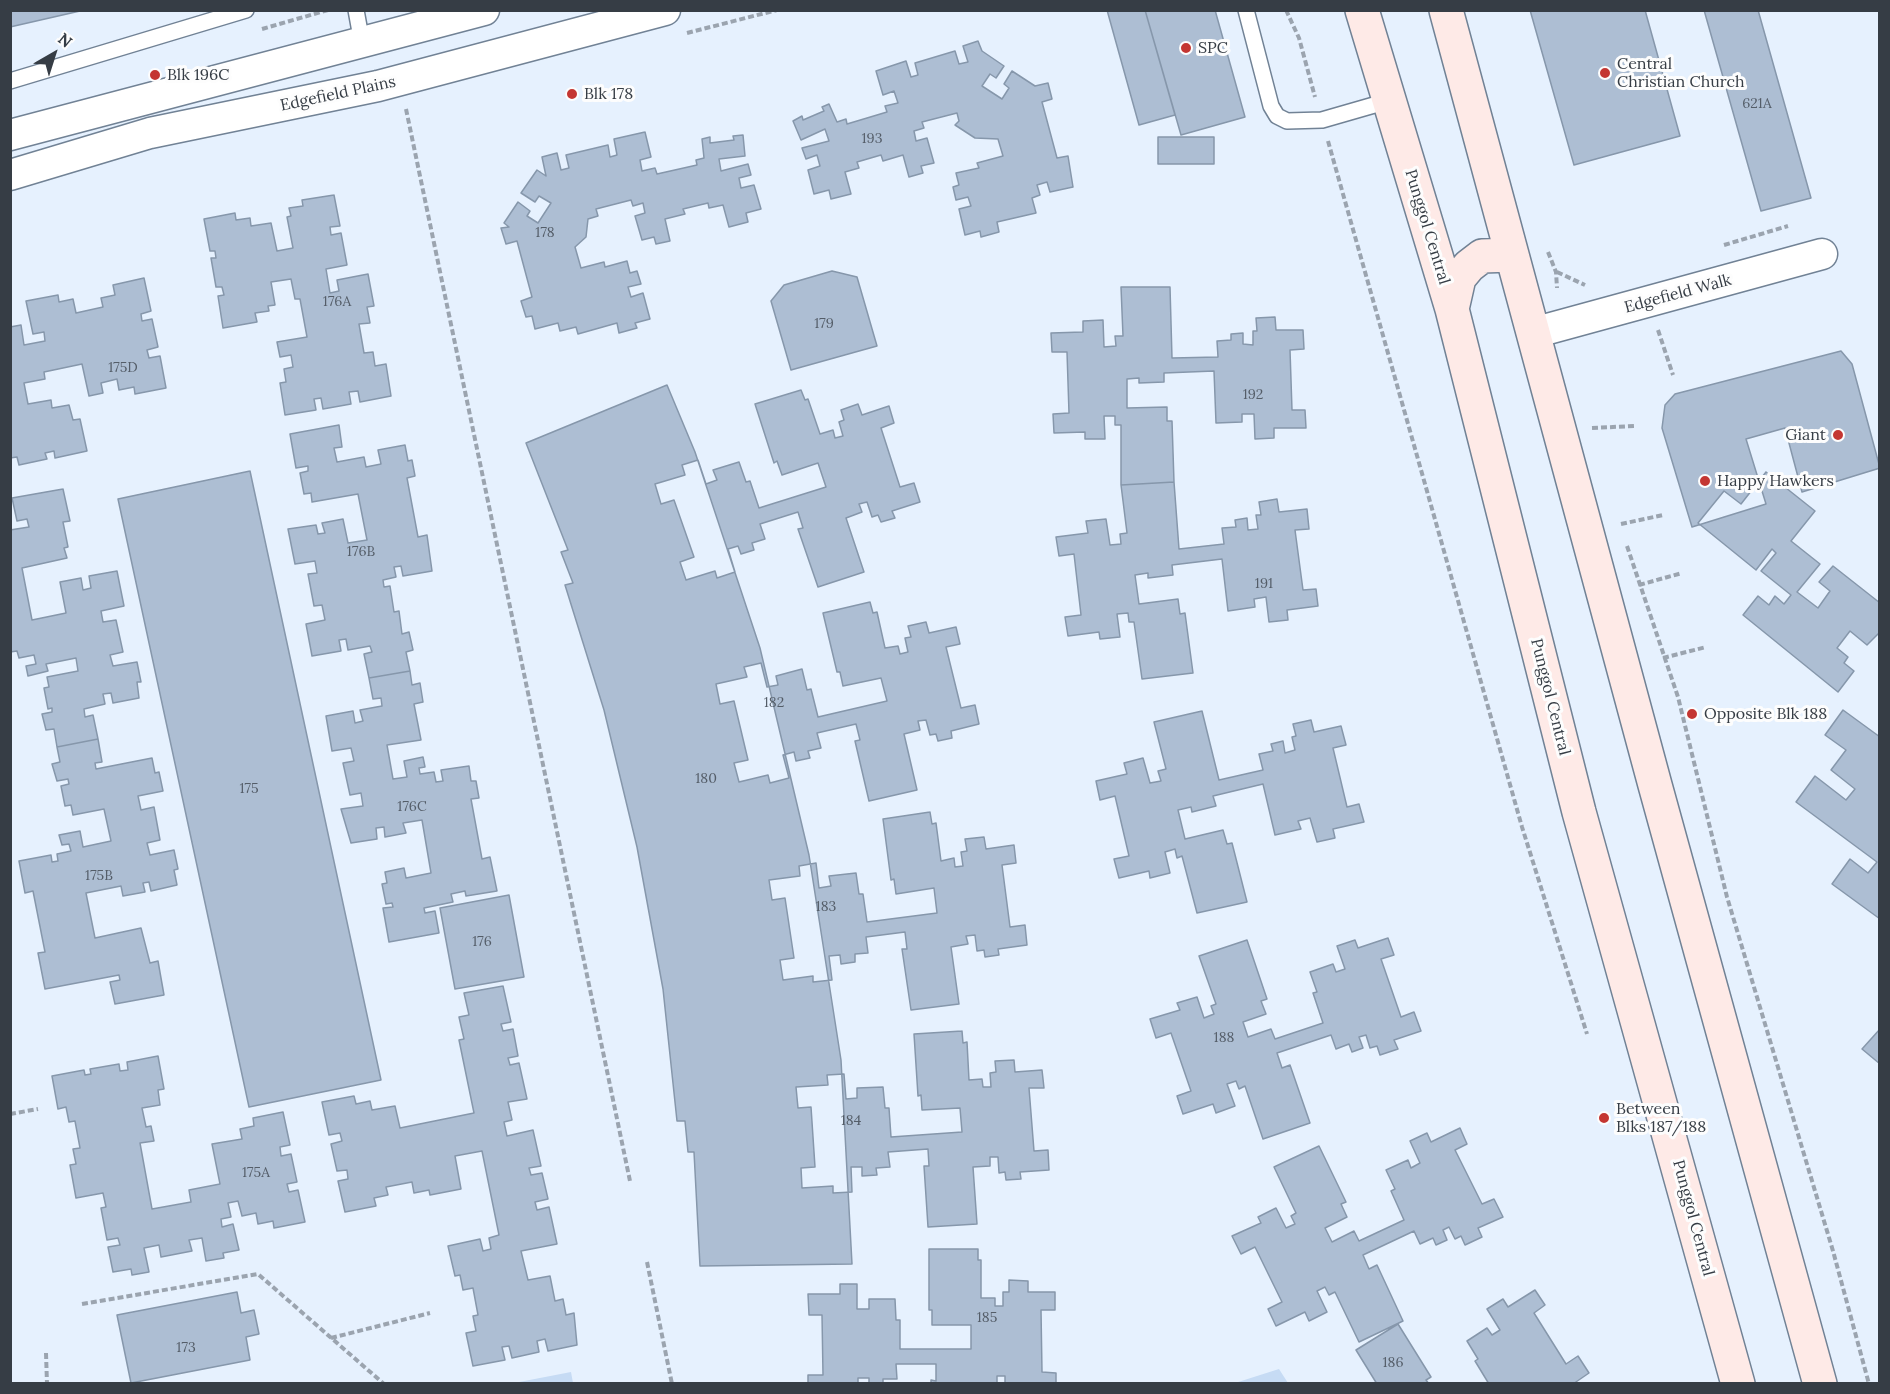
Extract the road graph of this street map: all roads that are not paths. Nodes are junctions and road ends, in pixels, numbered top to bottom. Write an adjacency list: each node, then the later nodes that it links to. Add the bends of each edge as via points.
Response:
1 (246, 10): 9 (lane)
2 (356, 10): 8 (lane)
3 (484, 10): 8 (street)
4 (665, 10): 12 (street, Edgefield Plains, via 378,86 150,133)
5 (1246, 10): 10 (lane, via 1277,116 1287,121 1322,120)
6 (1362, 10): 10 (main road, Punggol Central)
7 (1446, 10): 14 (main road)
8 (362, 43): 11 (street)
9 (10, 81)
10 (1388, 101): 15 (main road, Punggol Central)
11 (10, 135)
12 (10, 175)
13 (1822, 254): 16 (street, Edgefield Walk)
14 (1512, 255): 15 (main road, via 1482,256 1469,266 1459,278); 16 (main road)
15 (1452, 309): 17 (main road, Punggol Central, via 1579,812)
16 (1533, 333): 18 (main road)
17 (1738, 1383)
18 (1820, 1383)

